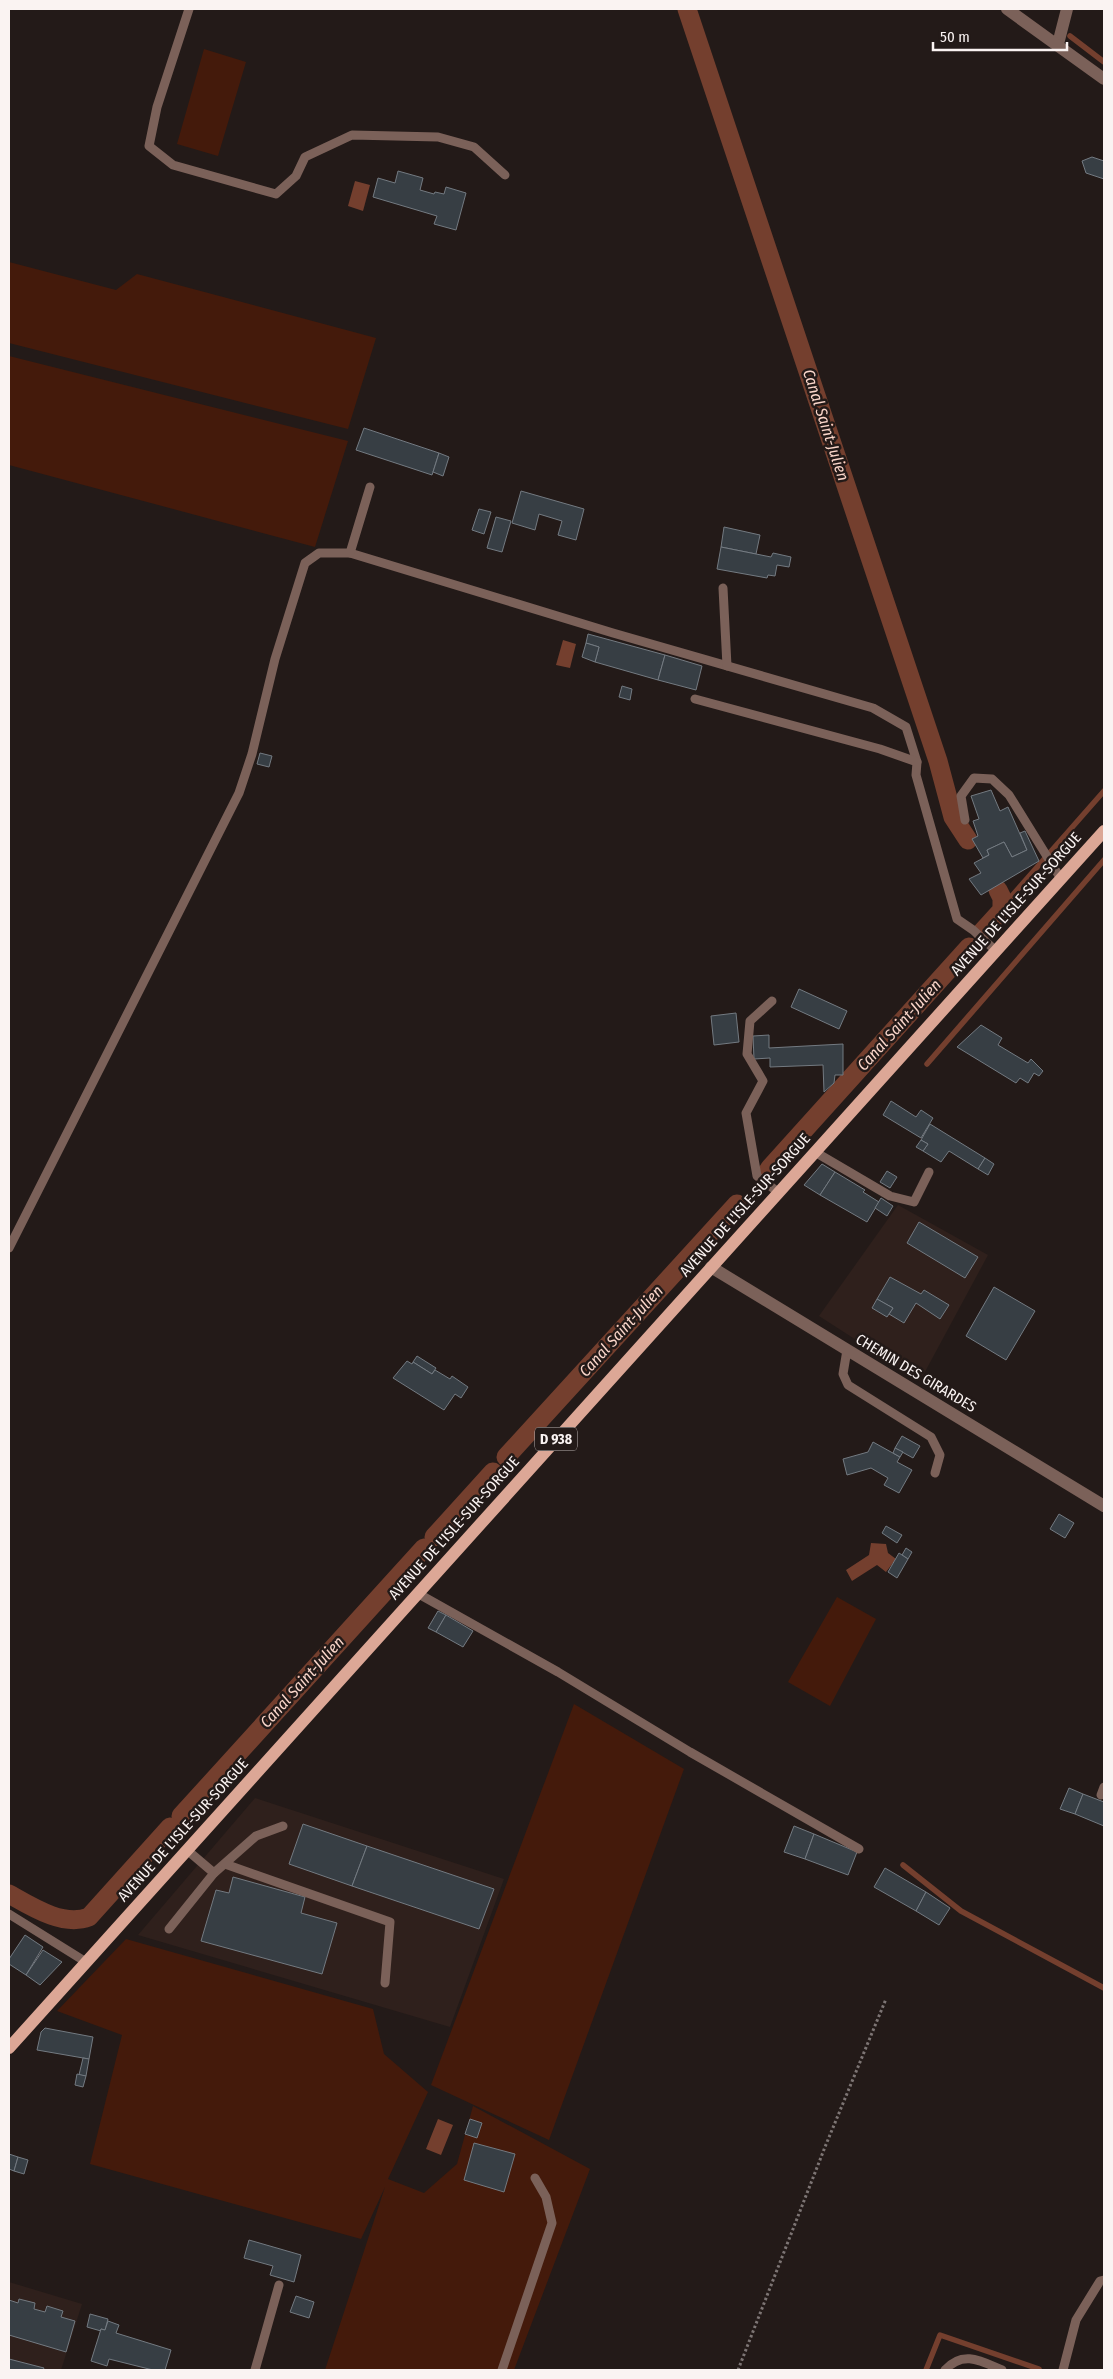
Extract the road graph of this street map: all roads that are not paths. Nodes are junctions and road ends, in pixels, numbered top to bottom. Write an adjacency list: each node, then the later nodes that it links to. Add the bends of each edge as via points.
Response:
1 (190, 9): 6 (lane, via 157,107 149,146 173,165 276,194 296,176 305,157 352,135 438,137 474,147)
2 (1007, 9): 4 (street)
3 (1067, 9): 4 (street)
4 (1058, 44): 5 (street)
5 (1104, 79)
6 (505, 175)
7 (370, 487): 8 (lane)
8 (350, 553): 10 (lane); 21 (lane, via 319,553 305,563 275,658 252,754 239,793)
9 (723, 588): 10 (lane)
10 (727, 666): 12 (lane, via 873,708 906,727)
11 (695, 699): 12 (lane)
12 (917, 762): 16 (lane, via 916,775 957,919)
13 (964, 820): 15 (lane, via 961,796 974,778 992,779 1009,795)
14 (1104, 831): 15 (main road, AVENUE DE L'ISLE-SUR-SORGUE / D 938)
15 (1061, 879): 16 (main road, AVENUE DE L'ISLE-SUR-SORGUE / D 938)
16 (995, 950): 18 (main road, AVENUE DE L'ISLE-SUR-SORGUE / D 938)
17 (772, 1000): 20 (lane, via 750,1021 746,1054 763,1081 746,1113 757,1176)
18 (815, 1152): 19 (lane, via 890,1196 914,1202); 20 (main road, AVENUE DE L'ISLE-SUR-SORGUE / D 938)
19 (929, 1172)
20 (778, 1192): 22 (main road, AVENUE DE L'ISLE-SUR-SORGUE / D 938)
21 (9, 1248)
22 (711, 1267): 23 (street, CHEMIN DES GIRARDES); 26 (main road, AVENUE DE L'ISLE-SUR-SORGUE / D 938)
23 (847, 1350): 24 (lane, via 843,1374 848,1385 931,1437 940,1455); 25 (street, CHEMIN DES GIRARDES)
24 (935, 1473)
25 (1104, 1506)
26 (418, 1593): 28 (lane); 29 (main road, AVENUE DE L'ISLE-SUR-SORGUE / D 938)
27 (283, 1826): 30 (lane, via 256,1836)
28 (859, 1848)
29 (187, 1850): 31 (lane); 34 (main road, AVENUE DE L'ISLE-SUR-SORGUE / D 938)
30 (225, 1864): 31 (lane); 35 (lane, via 390,1922)
31 (214, 1873): 33 (lane)
32 (9, 1914): 34 (lane)
33 (169, 1928)
34 (86, 1962): 36 (main road, AVENUE DE L'ISLE-SUR-SORGUE / D 938)
35 (384, 1983)
36 (9, 2048)
37 (535, 2178): 41 (lane, via 546,2197 552,2223)
38 (1104, 2280): 44 (lane, via 1100,2281 1076,2320)
39 (279, 2285): 40 (lane)
40 (255, 2370)
41 (502, 2370)
42 (944, 2370): 43 (lane, via 952,2362 974,2358)
43 (1002, 2370)
44 (1063, 2370)

